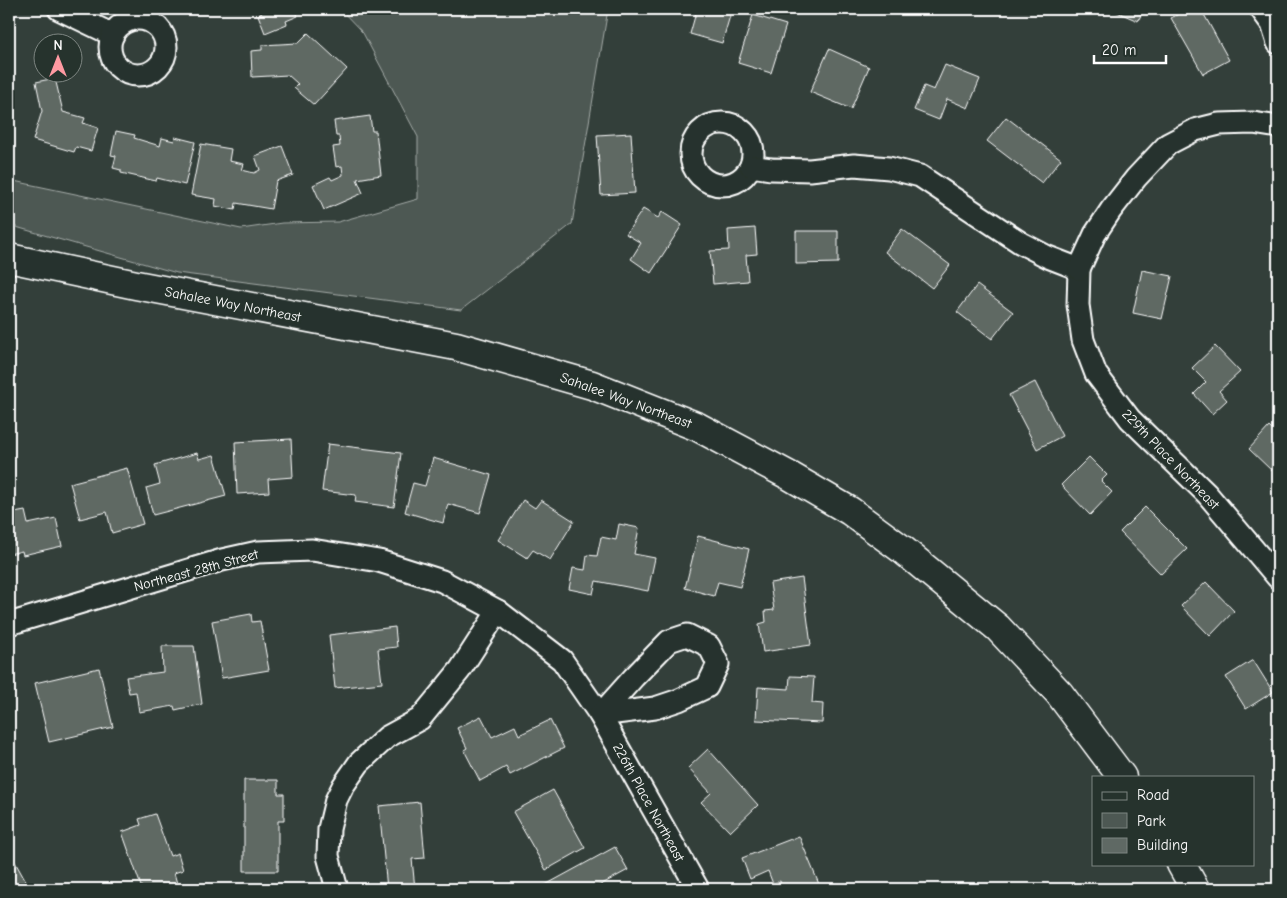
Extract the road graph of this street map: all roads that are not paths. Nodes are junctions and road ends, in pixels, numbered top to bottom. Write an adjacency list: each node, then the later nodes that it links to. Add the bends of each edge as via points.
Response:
1 (59, 9): 3 (street)
2 (1261, 9): 4 (street, via 1272,24)
3 (113, 35)
4 (1278, 43)
5 (1278, 127): 8 (street, 229th Place Northeast, via 1253,123 1219,124 1195,130 1168,144 1112,210 1095,234)
6 (751, 166): 8 (street, via 810,170 854,165 889,168 920,176 1021,243)
7 (9, 258): 13 (main road, Sahalee Way Northeast, via 456,346 592,385 698,426 850,511 998,628 1059,693)
8 (1079, 269): 9 (street, 229th Place Northeast, via 1078,305 1083,340 1096,374 1130,419 1207,494)
9 (1278, 578)
10 (498, 611): 11 (street, Northeast 28th Street, via 442,581 379,561 312,550 258,552 231,558); 12 (street, Northeast 28th Street, via 562,660); 15 (street, via 460,670 420,719 387,738 359,763 343,786 336,800 329,838 328,856)
11 (9, 624)
12 (600, 716): 12 (street, via 655,708 707,687 718,664 709,646 687,635 669,641); 16 (street, 226th Place Northeast)
13 (1121, 776)
14 (1182, 866): 17 (main road)
15 (336, 889)
16 (698, 889)
17 (1195, 889)

